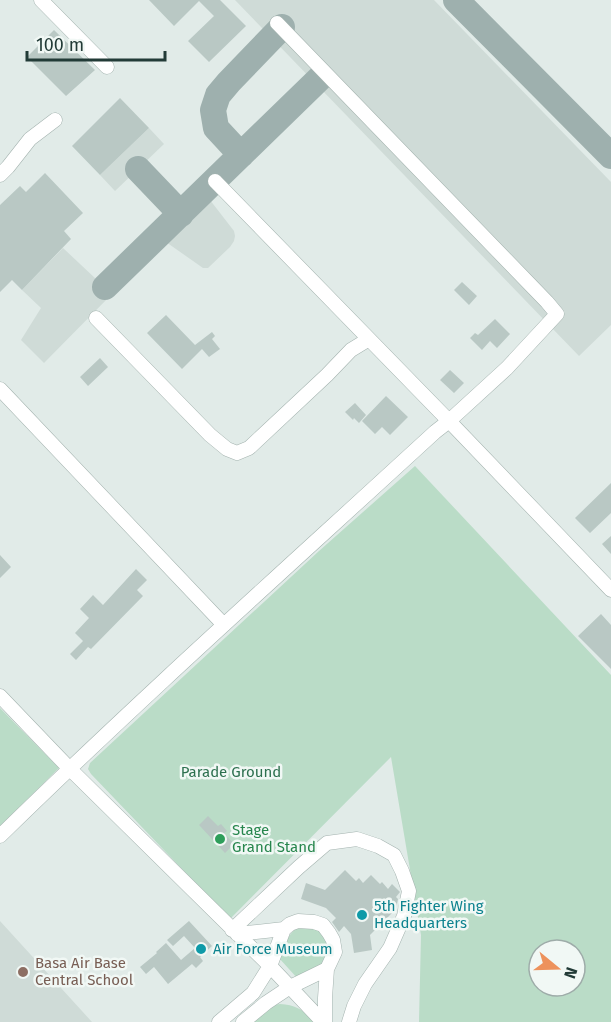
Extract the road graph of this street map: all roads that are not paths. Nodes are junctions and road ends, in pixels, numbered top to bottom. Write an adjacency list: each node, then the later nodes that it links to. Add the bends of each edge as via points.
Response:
1 (40, 0): 3 (lane)
2 (277, 23): 10 (lane, via 557,314)
3 (107, 67)
4 (55, 120): 5 (lane, via 30,139)
5 (0, 175)
6 (215, 181): 8 (lane)
7 (96, 318): 8 (lane, via 210,435 237,453 249,448 351,350)
8 (369, 339): 10 (lane)
9 (0, 389): 12 (lane)
10 (449, 422): 11 (lane); 12 (lane)
11 (611, 590)
12 (224, 625): 14 (lane)
13 (0, 696): 14 (lane)
14 (69, 768): 15 (lane); 17 (lane)
15 (0, 836)
16 (284, 929): 17 (lane); 18 (lane); 19 (lane, via 298,921 322,925 333,940 335,952)
17 (234, 932): 18 (lane); 24 (lane, via 327,843 357,839 394,855 409,891 404,916 390,948 365,984)
18 (270, 966): 20 (lane); 21 (lane, via 253,993)
19 (327, 969): 20 (lane); 23 (lane)
20 (290, 987): 22 (lane); 23 (lane)
21 (219, 1022)
22 (243, 1022)
23 (324, 1022)
24 (349, 1022)

